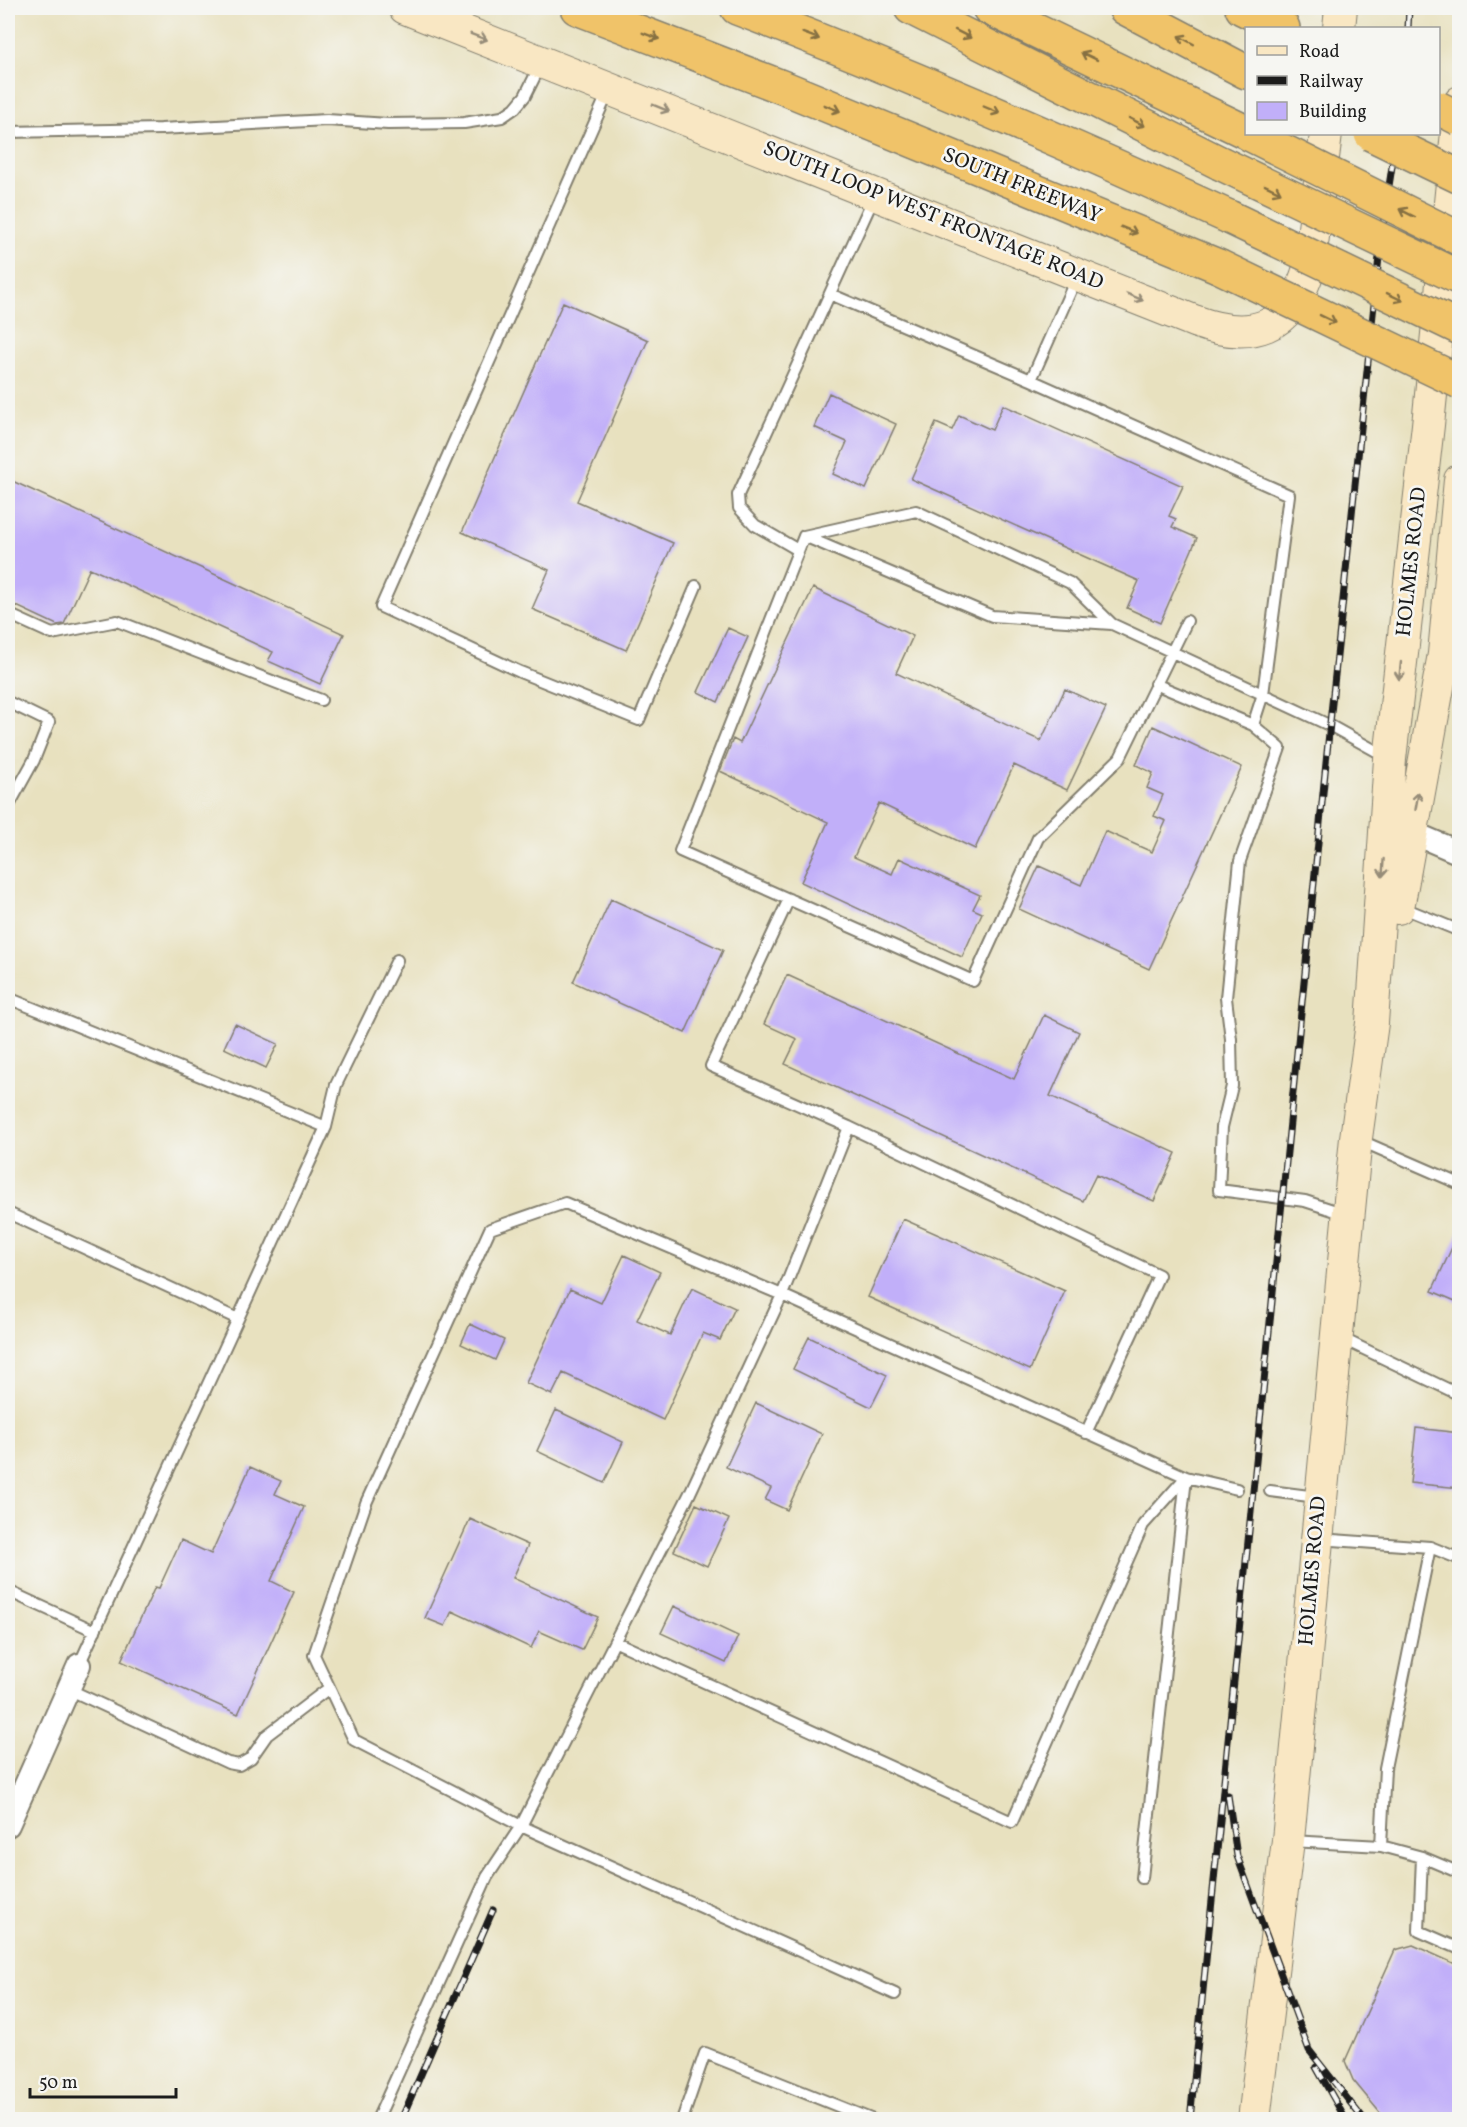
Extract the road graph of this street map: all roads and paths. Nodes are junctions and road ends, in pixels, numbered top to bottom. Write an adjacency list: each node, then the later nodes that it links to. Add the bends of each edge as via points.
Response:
1 (405, 8): 9 (main road, SOUTH LOOP WEST FRONTAGE ROAD, one-way to 9)
2 (577, 8): 28 (highway, SOUTH FREEWAY, one-way to 28, bridge, via 787,89 1218,266)
3 (737, 8): 26 (highway, one-way to 26, bridge, via 965,99 1229,217)
4 (911, 8): 24 (highway, one-way to 24, bridge)
5 (989, 8): 15 (highway, one-way to 5)
6 (1125, 8): 10 (highway, one-way to 6)
7 (1247, 10): 8 (highway)
8 (1281, 27)
9 (542, 61): 11 (main road, SOUTH LOOP WEST FRONTAGE ROAD); 16 (lane, via 515,108 502,117 464,123 327,120)
10 (1242, 70)
11 (610, 88): 21 (main road, SOUTH LOOP WEST FRONTAGE ROAD, one-way to 21); 33 (lane, via 381,607 520,672 639,720)
12 (1459, 104): 29 (main road, HOLMES ROAD)
13 (1440, 109): 14 (highway, bridge)
14 (1460, 119)
15 (1244, 131)
16 (8, 132)
17 (1252, 135): 22 (highway, one-way to 17, bridge)
18 (1326, 135): 23 (main road, SOUTH LOOP WEST FRONTAGE ROAD, one-way to 18, via 1216,329 1245,332 1282,316 1294,305 1310,268)
19 (1373, 135): 20 (highway, bridge)
20 (1460, 177)
21 (876, 193): 23 (main road, SOUTH LOOP WEST FRONTAGE ROAD); 25 (lane)
22 (1460, 239)
23 (1079, 273): 27 (lane)
24 (1460, 278)
25 (830, 294): 27 (lane); 32 (lane, via 738,495 739,508 755,525)
26 (1460, 328)
27 (1031, 380): 40 (lane, via 1289,495)
28 (1460, 381)
29 (1428, 425): 30 (main road); 44 (main road, HOLMES ROAD, one-way to 44)
30 (1459, 486): 38 (main road, HOLMES ROAD)
31 (804, 536): 32 (lane); 36 (lane, via 992,616); 36 (lane, via 916,511 1070,583)
32 (798, 550): 48 (lane, via 680,851)
33 (696, 586)
34 (8, 614): 41 (lane, via 52,633 117,621)
35 (1187, 621): 37 (lane)
36 (1112, 624): 37 (lane)
37 (1172, 652): 39 (lane); 40 (lane)
38 (1452, 655): 46 (main road, HOLMES ROAD, one-way to 38)
39 (1155, 684): 43 (lane); 48 (lane, via 1120,758 1038,838 973,981)
40 (1263, 694): 43 (lane); 44 (lane)
41 (321, 700)
42 (8, 702): 45 (lane, via 49,722)
43 (1254, 725): 59 (lane, via 1280,748 1240,861 1226,998 1232,1086 1222,1127 1220,1190 1305,1201)
44 (1390, 759): 53 (main road, HOLMES ROAD, one-way to 53)
45 (8, 807)
46 (1411, 832): 47 (street); 49 (main road, HOLMES ROAD)
47 (1460, 853)
48 (789, 899): 55 (lane, via 711,1066)
49 (1398, 906): 50 (lane); 53 (main road, HOLMES ROAD)
50 (1460, 931)
51 (397, 960): 54 (lane, via 336,1084)
52 (8, 998): 54 (lane)
53 (1372, 1023): 56 (main road, HOLMES ROAD)
54 (326, 1127): 61 (lane)
55 (849, 1127): 60 (lane); 64 (lane, via 1159,1275)
56 (1356, 1138): 57 (lane); 59 (main road, HOLMES ROAD)
57 (1460, 1184)
58 (8, 1214): 61 (lane)
59 (1348, 1215): 62 (main road, HOLMES ROAD)
60 (782, 1295): 64 (lane); 74 (lane); 76 (lane, via 565,1203 490,1229 366,1503 314,1655)
61 (238, 1319): 73 (lane)
62 (1336, 1335): 63 (lane); 68 (main road, HOLMES ROAD)
63 (1460, 1395)
64 (1086, 1433): 65 (lane)
65 (1186, 1477): 66 (lane); 74 (lane, via 1143,1525 1012,1822); 84 (lane)
66 (1237, 1489)
67 (1270, 1491): 68 (lane)
68 (1320, 1497): 69 (main road, HOLMES ROAD)
69 (1316, 1539): 70 (lane); 80 (main road, HOLMES ROAD)
70 (1430, 1546): 71 (lane); 81 (lane, via 1385,1768)
71 (1460, 1559)
72 (8, 1591): 73 (lane)
73 (95, 1631): 75 (lane)
74 (616, 1642): 79 (lane)
75 (79, 1665): 77 (street)
76 (329, 1688): 77 (lane, via 267,1735 251,1758 239,1765); 79 (lane, via 354,1740)
77 (68, 1689): 78 (street)
78 (8, 1825)
79 (521, 1826): 86 (lane); 87 (lane, via 487,1877)
80 (1288, 1840): 81 (lane); 90 (main road, HOLMES ROAD)
81 (1381, 1846): 82 (lane)
82 (1422, 1857): 83 (lane); 85 (lane, via 1419,1931)
83 (1460, 1873)
84 (1142, 1878)
85 (1460, 1949)
86 (895, 1994)
87 (377, 2120)
88 (682, 2120): 89 (lane, via 705,2053)
89 (873, 2120)
90 (1254, 2120)

